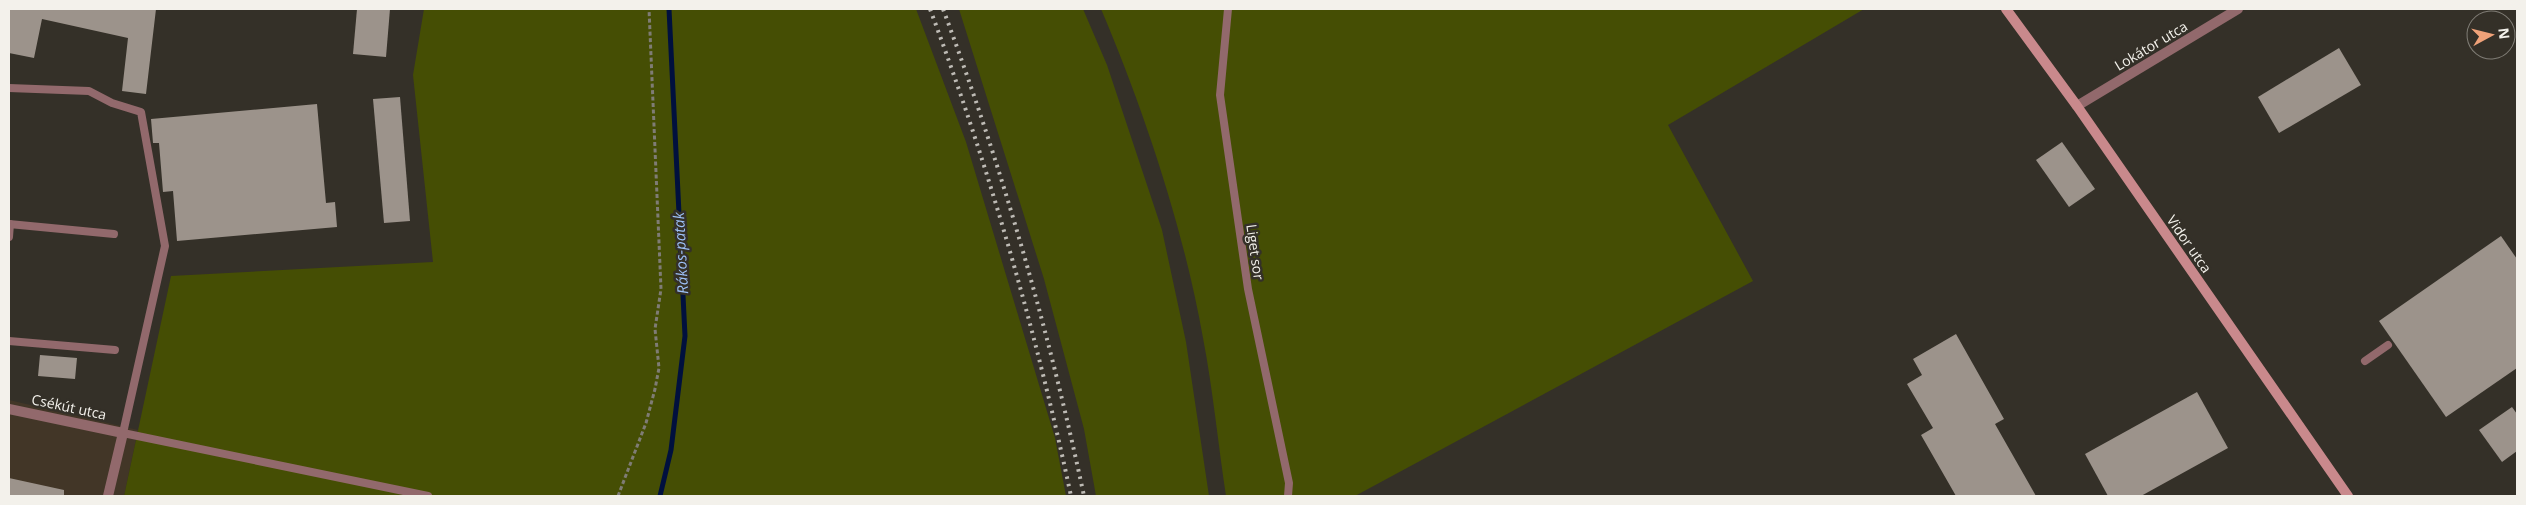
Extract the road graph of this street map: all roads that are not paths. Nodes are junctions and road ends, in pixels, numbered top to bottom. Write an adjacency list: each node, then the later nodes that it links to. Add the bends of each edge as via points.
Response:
1 (1228, 9): 17 (lane, Liget sor, via 1220,94 1248,289)
2 (2006, 9): 5 (street, Vidor utca)
3 (2238, 9): 5 (street, Lokátor utca)
4 (9, 88): 14 (lane, via 90,91 112,104 141,112 165,246)
5 (2077, 106): 18 (street, Vidor utca)
6 (9, 224): 7 (lane); 8 (lane)
7 (114, 234)
8 (9, 237)
9 (9, 341): 11 (lane)
10 (2388, 345): 12 (lane)
11 (115, 350)
12 (2365, 361)
13 (9, 409): 14 (street, Csékút utca)
14 (123, 432): 15 (street); 16 (lane)
15 (108, 496)
16 (428, 496)
17 (1288, 496)
18 (2348, 496)

